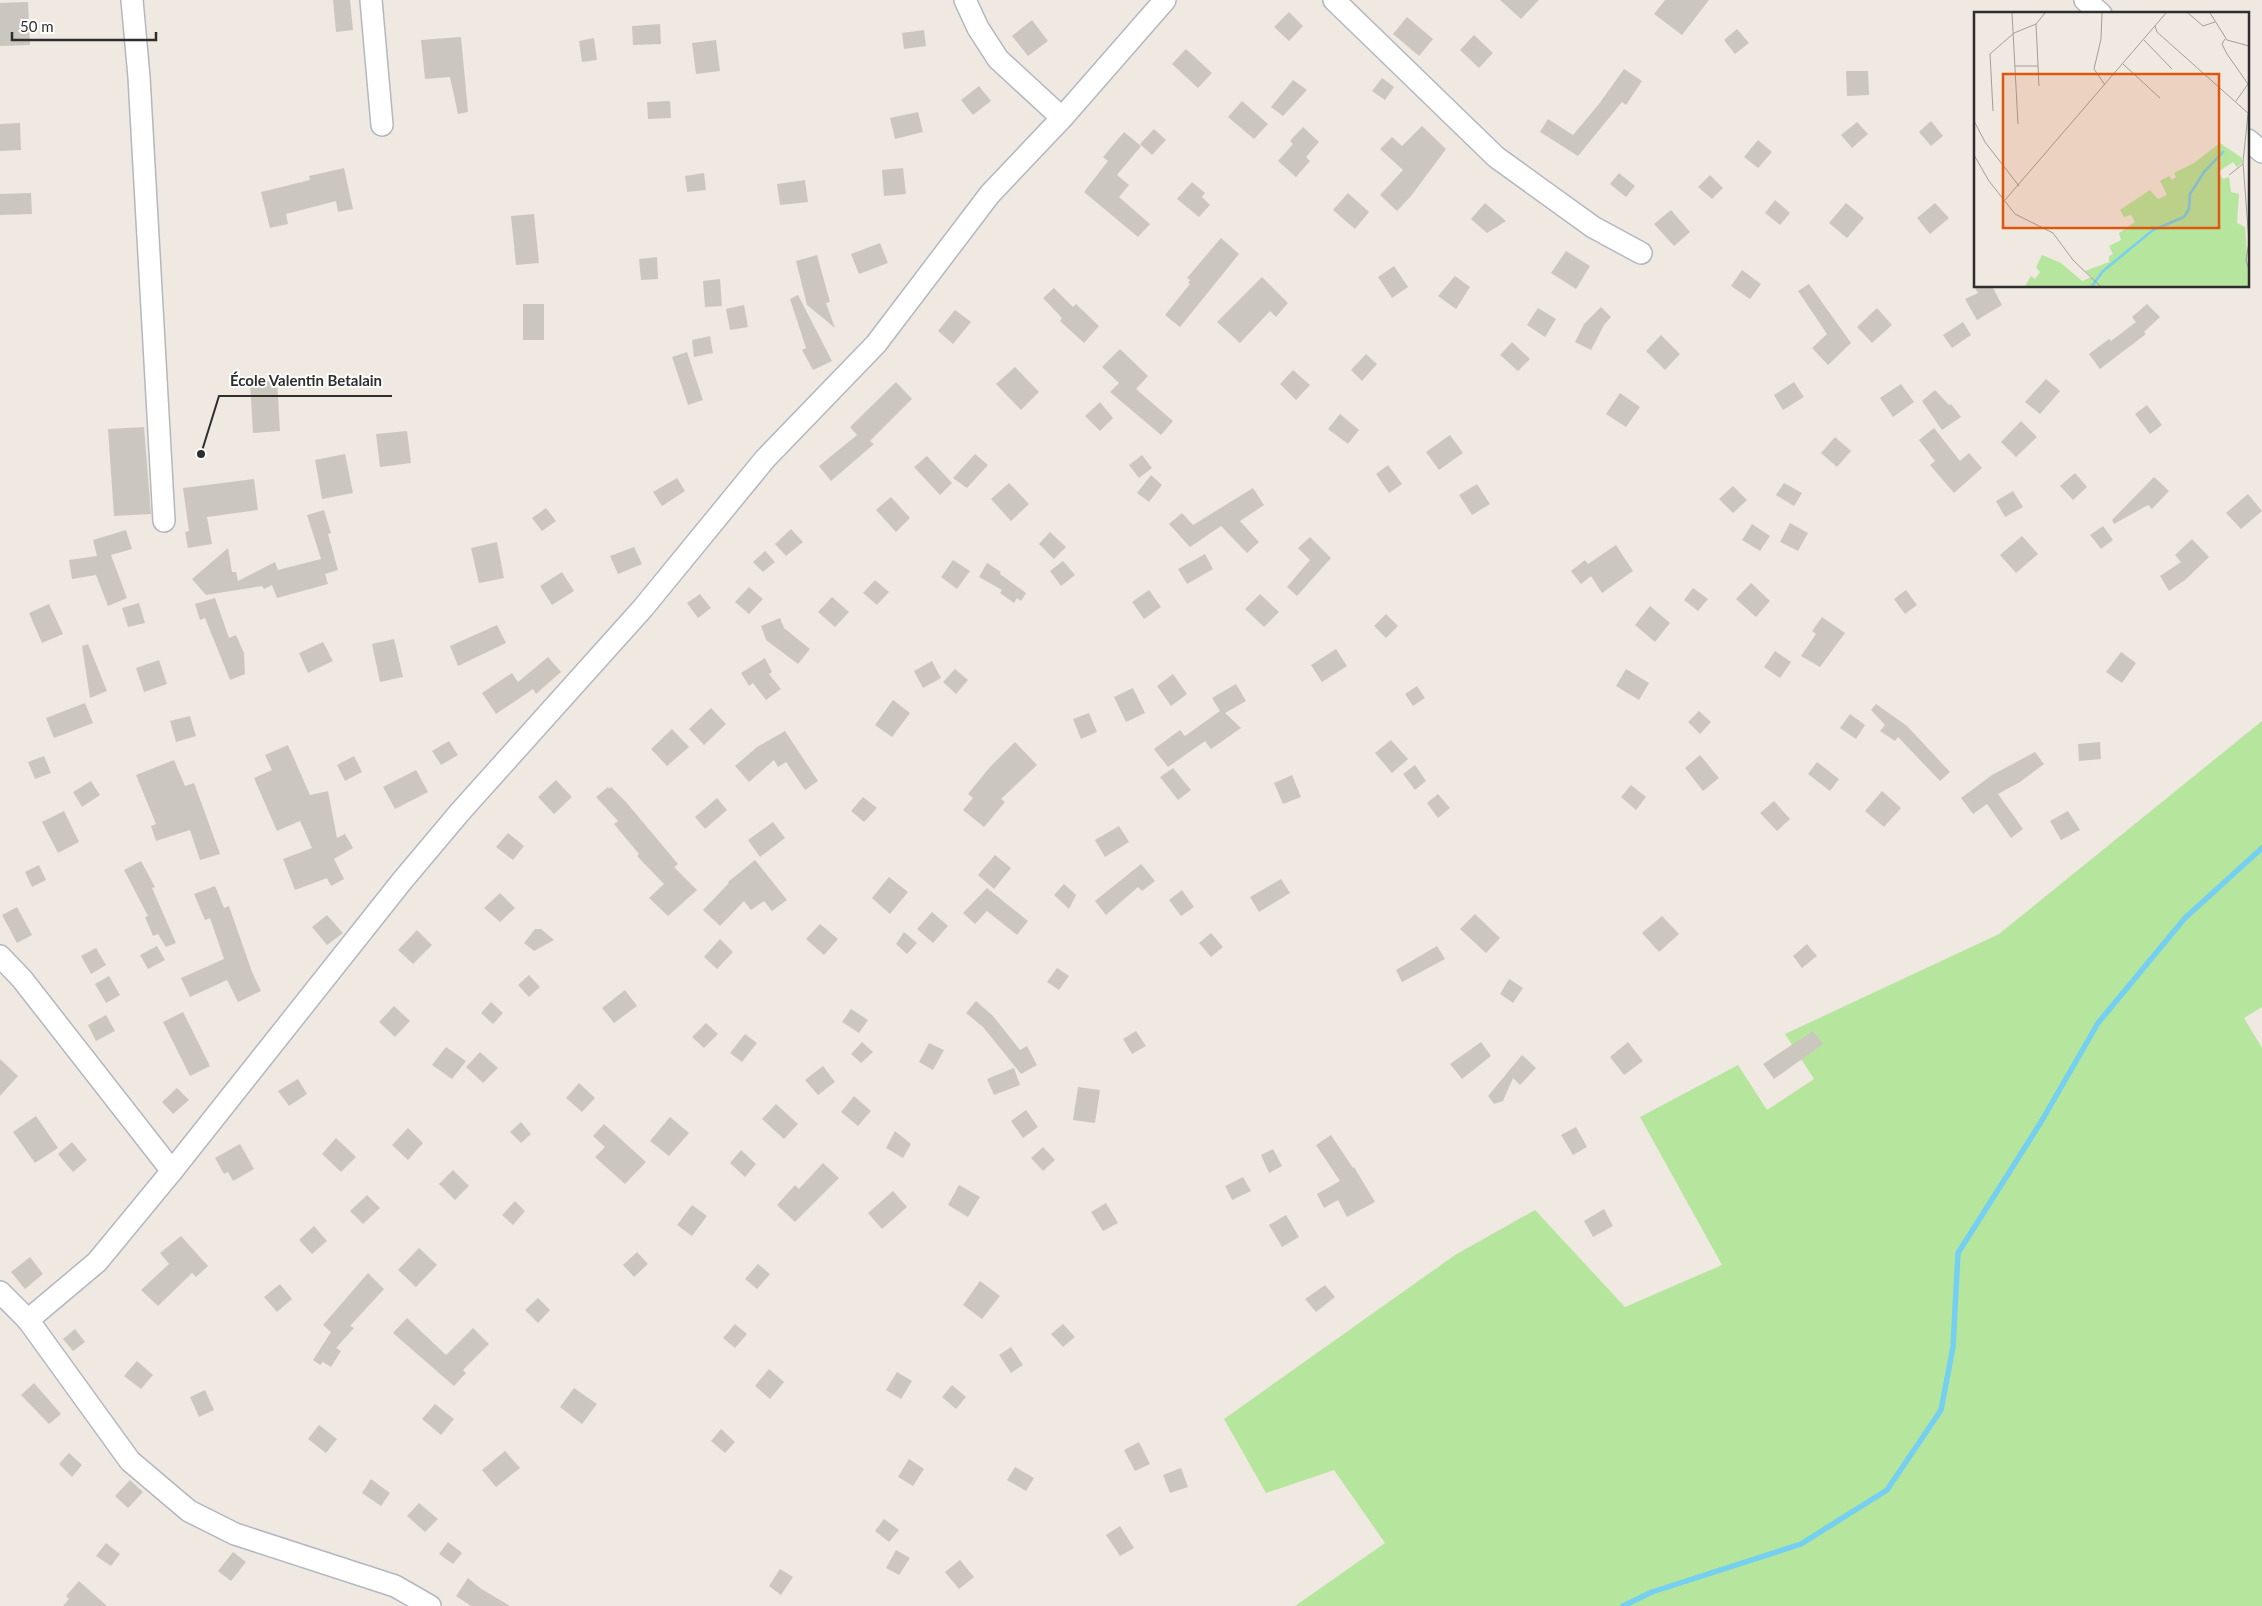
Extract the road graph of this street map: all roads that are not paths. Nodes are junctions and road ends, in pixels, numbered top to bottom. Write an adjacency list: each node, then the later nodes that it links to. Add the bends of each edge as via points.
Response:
1 (132, 0): 13 (street)
2 (371, 0): 9 (street)
3 (965, 0): 8 (street, via 998,59)
4 (1165, 0): 8 (street)
5 (1334, 0): 12 (street, via 1496,157 1593,227)
6 (2085, 0): 7 (street)
7 (2099, 12)
8 (1062, 118): 15 (street, via 990,194 876,344 765,459 642,608 408,874)
9 (382, 125)
10 (2250, 142): 11 (street)
11 (2262, 152)
12 (1641, 253)
13 (164, 522)
14 (0, 956): 15 (street, via 22,979)
15 (172, 1171): 17 (street, via 97,1262)
16 (0, 1292): 17 (street)
17 (28, 1320): 18 (street, via 130,1461 189,1511 234,1534 395,1586)
18 (430, 1606)

